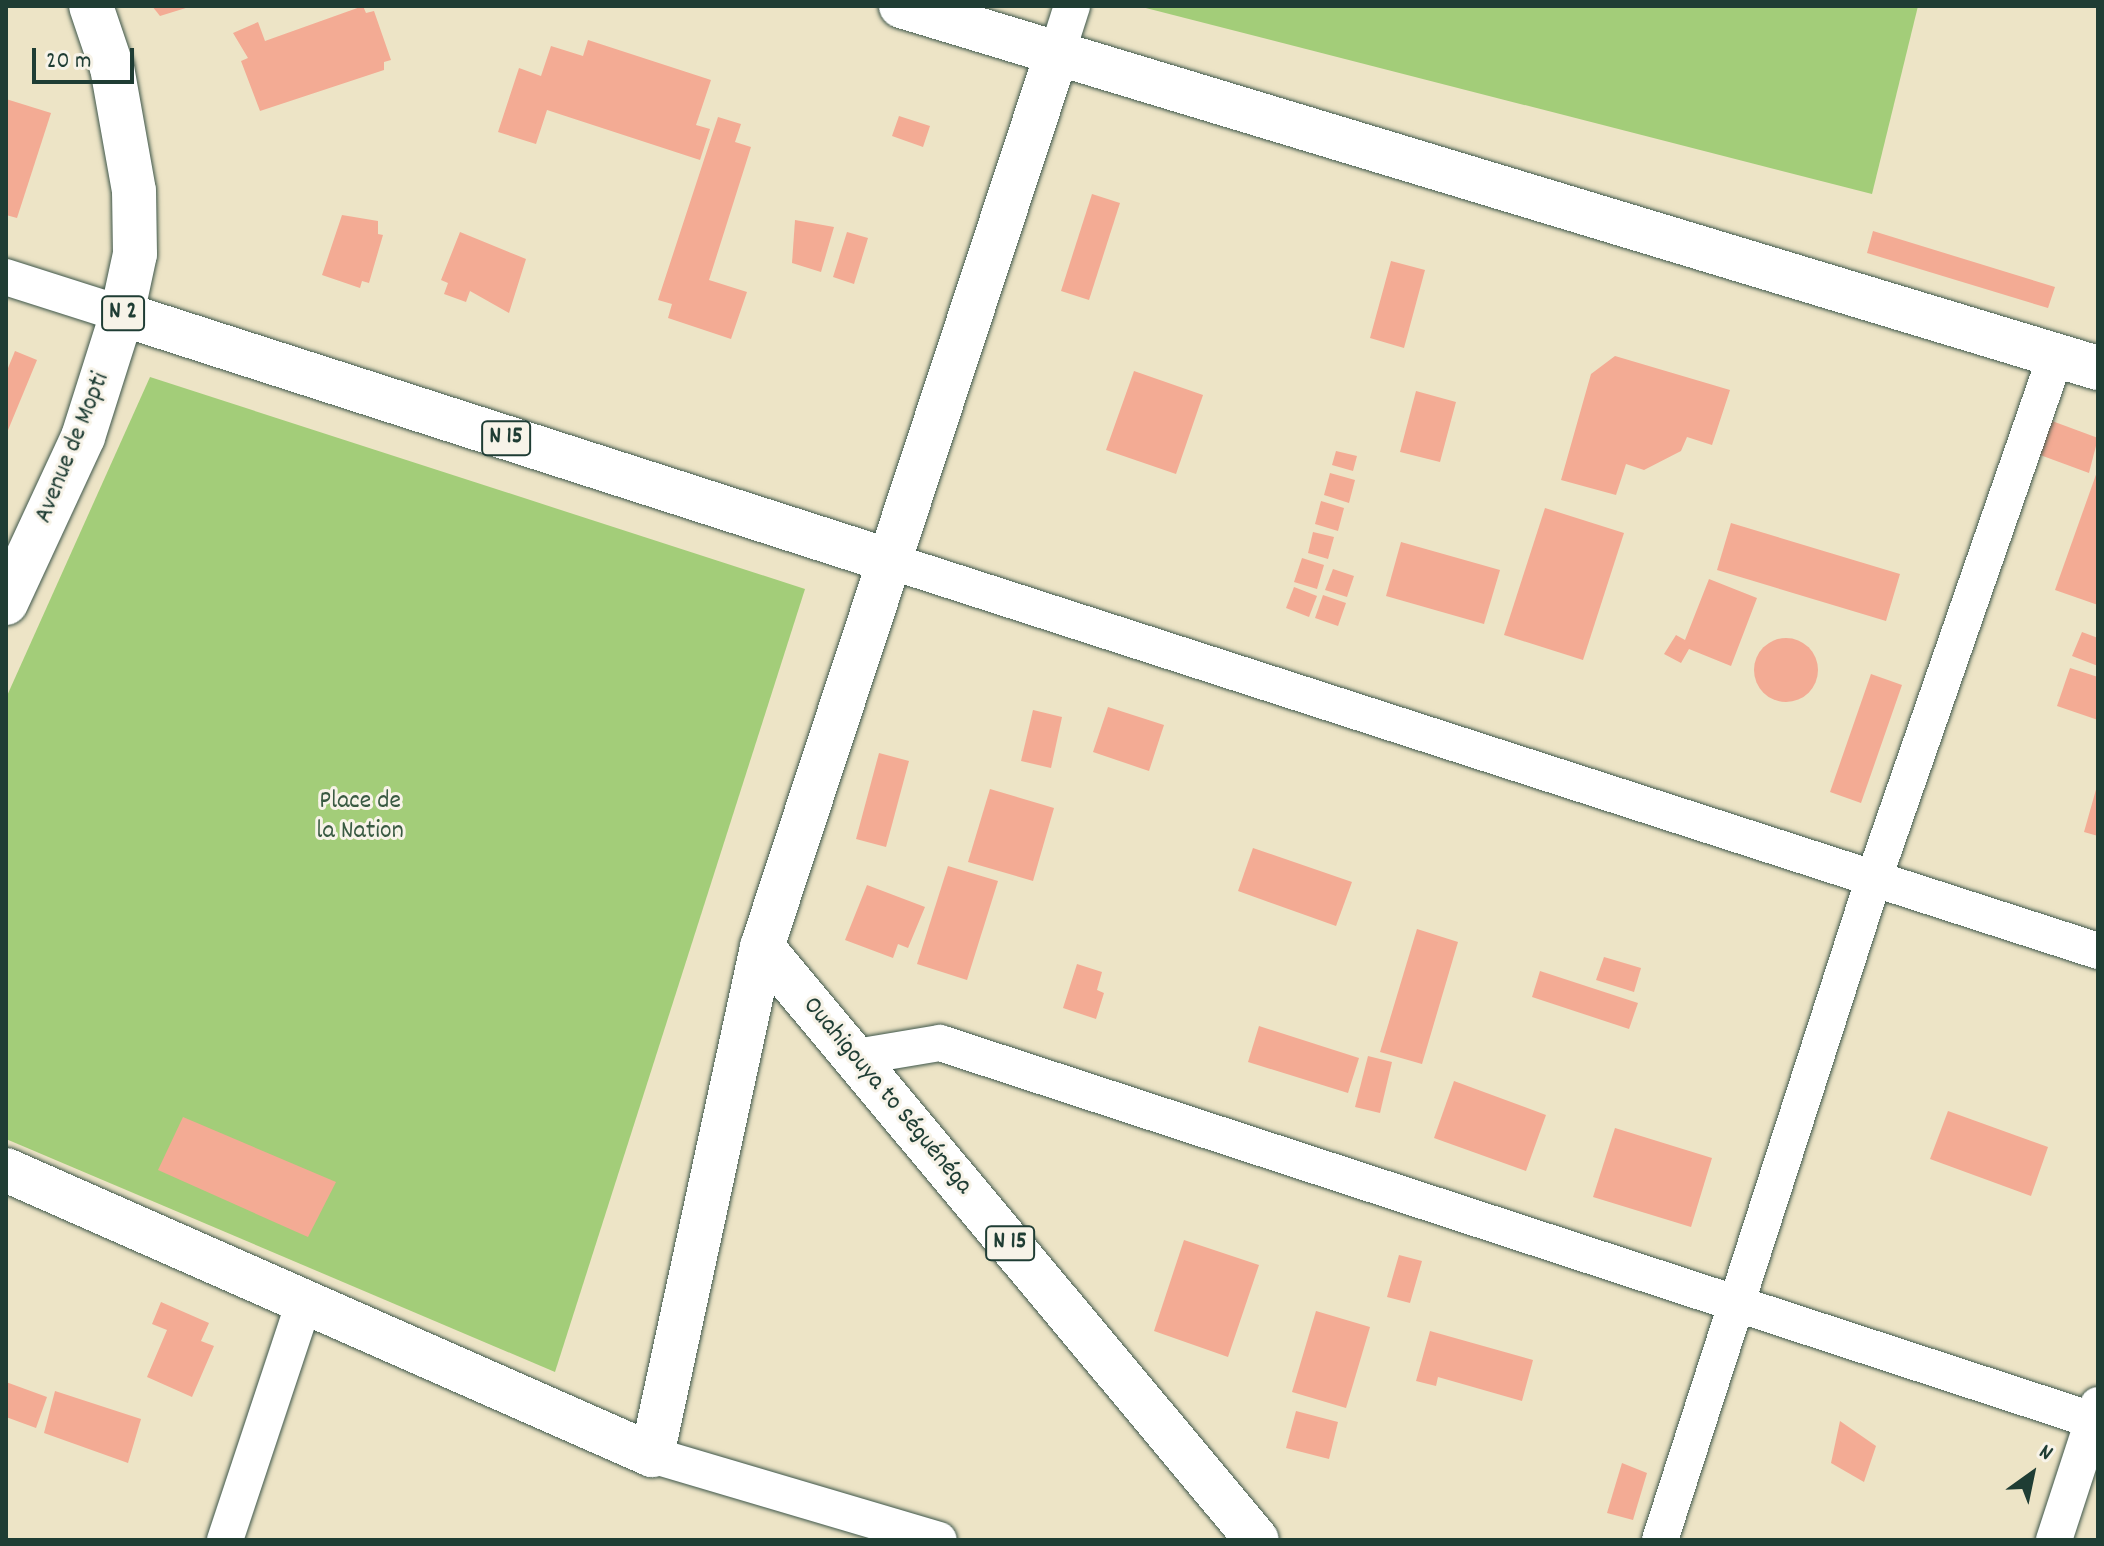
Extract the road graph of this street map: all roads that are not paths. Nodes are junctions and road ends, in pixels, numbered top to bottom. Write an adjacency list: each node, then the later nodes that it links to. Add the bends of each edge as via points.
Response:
1 (91, 6): 6 (main road, Avenue de Mopti / N 2, via 112,68 134,191 135,254)
2 (901, 6): 4 (main road)
3 (1072, 6): 4 (street)
4 (1057, 53): 7 (main road); 9 (main road)
5 (6, 277): 6 (street)
6 (122, 314): 9 (main road, N 15); 10 (main road, Avenue de Mopti / N 2, via 83,437)
7 (2056, 355): 8 (main road); 11 (street)
8 (2098, 368)
9 (890, 561): 11 (street); 12 (main road)
10 (6, 603)
11 (1874, 878): 13 (street); 17 (street)
12 (762, 947): 14 (main road, Ouahigouya to Séguénéga / N 15); 19 (main road)
13 (2098, 951)
14 (856, 1057): 17 (street, via 940,1043); 22 (main road, Ouahigouya to Séguénéga / N 15)
15 (6, 1170): 16 (main road)
16 (304, 1302): 19 (main road); 20 (street)
17 (1734, 1302): 18 (street); 23 (street)
18 (2096, 1416): 24 (street)
19 (652, 1455): 21 (street)
20 (225, 1540)
21 (939, 1540)
22 (1257, 1540)
23 (1660, 1540)
24 (2054, 1540)

